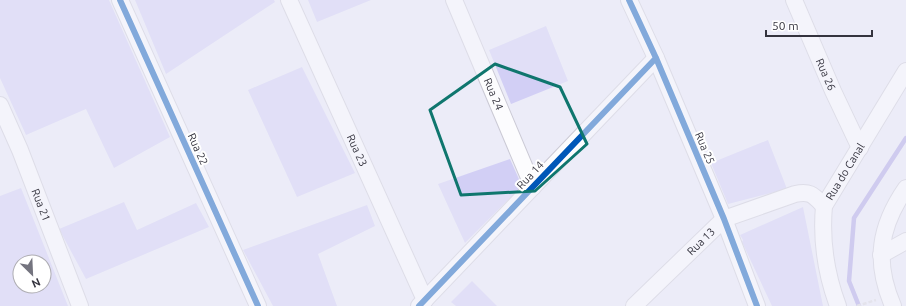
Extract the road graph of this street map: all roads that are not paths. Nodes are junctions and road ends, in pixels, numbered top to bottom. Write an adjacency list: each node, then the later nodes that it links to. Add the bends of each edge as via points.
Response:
1 (120, 0): 19 (street, Rua 22)
2 (289, 0): 17 (street, Rua 23)
3 (454, 0): 10 (street, Rua 24)
4 (629, 0): 6 (street, Rua 25)
5 (794, 0): 9 (street, Rua 26)
6 (656, 58): 10 (street, Rua 14); 13 (street, Rua 25)
7 (906, 71): 9 (street, Rua do Canal)
8 (0, 105): 18 (street, Rua 21)
9 (860, 148): 12 (street, Rua do Canal)
10 (533, 187): 17 (street, Rua 14)
11 (906, 188): 15 (street, via 888,219)
12 (824, 206): 13 (street, Rua 13, via 812,195 804,192); 22 (street, Rua do Canal, via 824,254)
13 (724, 219): 20 (street, Rua 13); 21 (street, Rua 25)
14 (906, 241): 15 (street)
15 (881, 255): 16 (street, via 884,279)
16 (891, 301)
17 (422, 303)
18 (80, 306)
19 (258, 306)
20 (634, 306)
21 (757, 306)
22 (838, 306)

